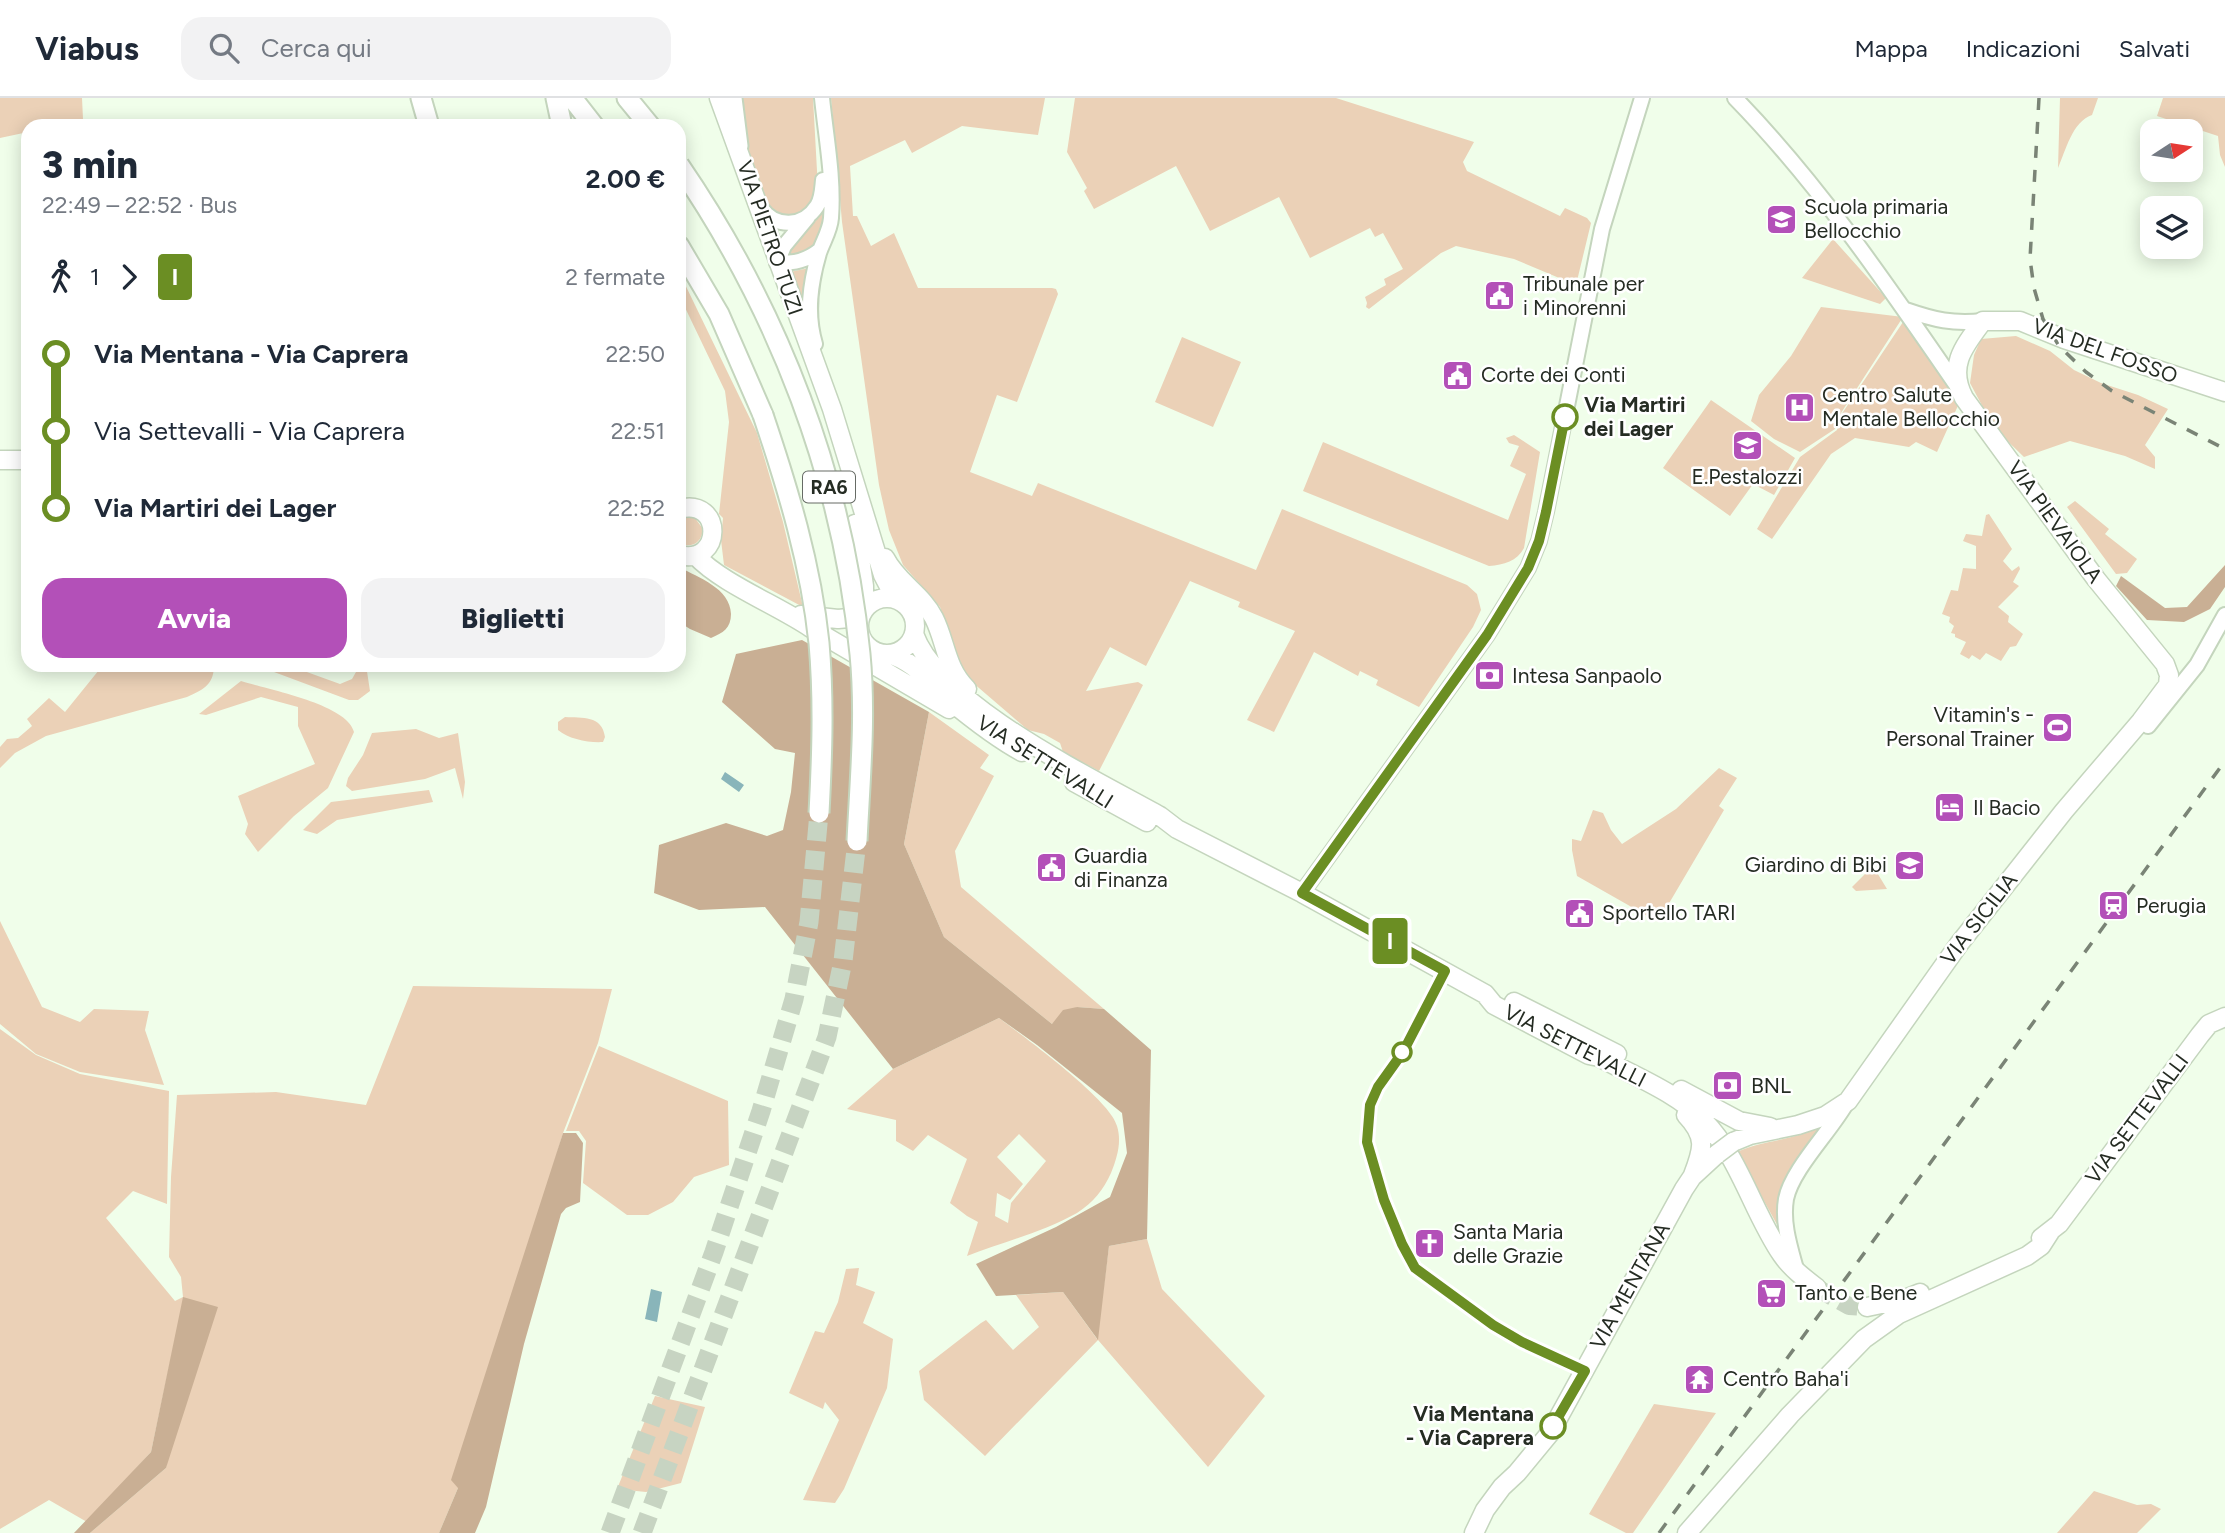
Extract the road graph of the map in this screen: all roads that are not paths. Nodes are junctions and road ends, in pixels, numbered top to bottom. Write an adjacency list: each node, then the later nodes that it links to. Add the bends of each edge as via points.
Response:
1 (421, 98): 11 (highway)
2 (556, 98): 12 (highway)
3 (572, 98): 13 (highway)
4 (627, 98): 14 (highway)
5 (636, 98): 15 (highway)
6 (719, 98): 16 (main road, VIA PIETRO TUZI)
7 (732, 98): 16 (highway)
8 (822, 98): 17 (street)
9 (1642, 98): 47 (street, via 1602,229 1546,512 1528,568 1487,635)
10 (1735, 98): 24 (street, VIA PIEVAIOLA, via 1767,131)
11 (427, 119)
12 (560, 119)
13 (588, 119)
14 (646, 119)
15 (648, 119)
16 (738, 146): 19 (main road, VIA PIETRO TUZI)
17 (827, 147): 20 (street, via 821,195); 21 (street, via 831,218)
18 (686, 176): 46 (highway, RA6, bridge, via 756,293 799,391 827,479 848,572 860,655)
19 (757, 202): 20 (street, via 776,222 792,223); 23 (main road, VIA PIETRO TUZI)
20 (814, 210): 23 (street, via 784,246)
21 (820, 250): 23 (street, via 808,259); 31 (street, via 809,298 810,318)
22 (686, 258): 45 (highway, RA6, bridge, via 743,365 788,488 819,642 823,738)
23 (777, 263): 26 (main road, VIA PIETRO TUZI)
24 (1906, 310): 25 (street, via 1957,324); 27 (street, VIA PIEVAIOLA)
25 (1983, 321): 27 (main road, via 1962,349 1957,371); 28 (main road, VIA DEL FOSSO, via 2020,321)
26 (819, 378): 31 (main road, VIA PIETRO TUZI); 36 (main road, VIA PIETRO TUZI, via 822,411 846,483 859,544)
27 (1960, 390): 44 (main road, VIA PIEVAIOLA, via 2096,579 2165,664 2168,685)
28 (2225, 392)
29 (0, 460): 30 (main road)
30 (21, 460)
31 (848, 460): 32 (main road, VIA PIETRO TUZI)
32 (854, 484): 35 (main road, VIA PIETRO TUZI, via 883,575); 43 (main road, via 891,570 917,593 935,619 954,673)
33 (686, 508): 34 (main road, via 706,515 713,531)
34 (695, 552): 37 (main road, via 719,574)
35 (895, 598): 36 (main road, via 878,598); 40 (main road, via 910,609)
36 (862, 613): 37 (main road, via 838,619); 41 (main road)
37 (791, 614): 39 (main road)
38 (2225, 615): 44 (street, via 2197,665 2142,733)
39 (811, 628): 41 (main road); 43 (main road)
40 (914, 634): 42 (main road, via 904,649); 43 (main road, VIA SETTEVALLI, via 924,657 944,679)
41 (864, 643): 42 (main road)
42 (888, 654): 43 (main road, VIA SETTEVALLI, via 915,666 949,699)
43 (1018, 743): 47 (main road, VIA SETTEVALLI, via 1154,826 1177,829)
44 (2120, 745): 51 (main road, VIA SICILIA, via 1959,944)
45 (819, 813)
46 (857, 841)
47 (1302, 893): 48 (main road, VIA SETTEVALLI)
48 (1485, 994): 50 (main road, VIA SETTEVALLI, via 1494,1005); 52 (main road, via 1500,994 1739,1121)
49 (2222, 1018): 54 (main road, VIA SETTEVALLI, via 2200,1035)
50 (1589, 1055): 53 (main road, via 1605,1069 1685,1114 1696,1126 1701,1154); 55 (main road, VIA SETTEVALLI, via 1689,1106 1707,1123 1732,1160 1763,1224)
51 (1848, 1101): 52 (main road, via 1825,1116); 55 (street, via 1796,1176 1787,1199 1785,1223)
52 (1777, 1128): 53 (main road, bridge, via 1733,1142)
53 (1692, 1177): 58 (main road, VIA MENTANA, via 1550,1433 1502,1487)
54 (2050, 1232): 57 (main road, VIA SETTEVALLI, via 1905,1299); 59 (main road, via 2027,1256 1899,1314 1864,1339)
55 (1797, 1273): 56 (main road, VIA SETTEVALLI)
56 (1817, 1288)
57 (1867, 1307)
58 (1474, 1533)
59 (1687, 1533)

